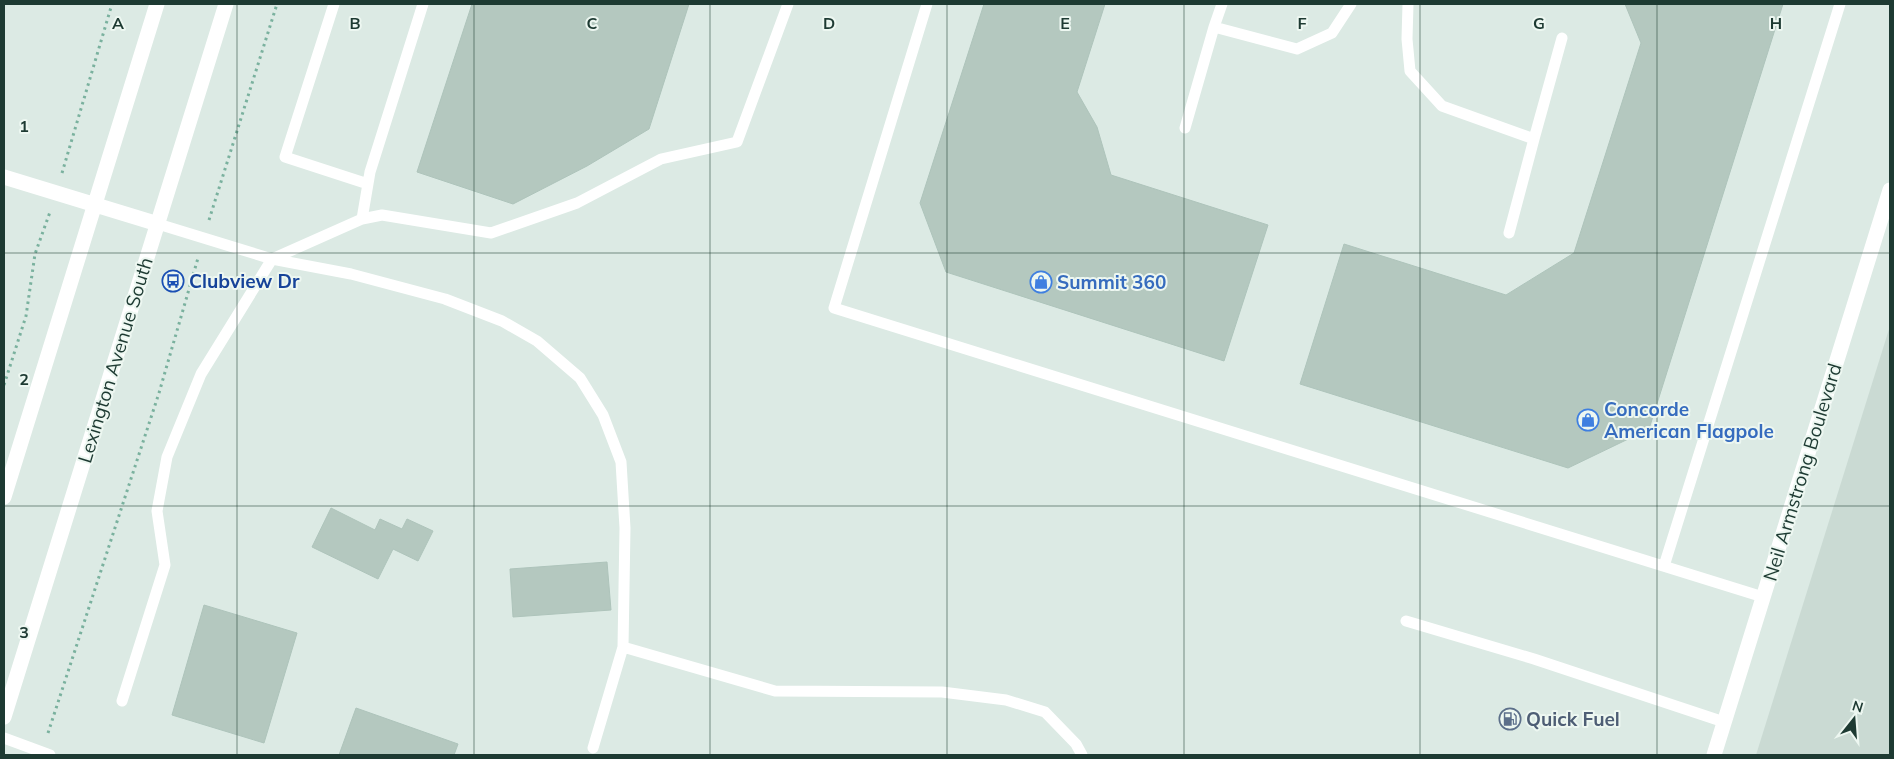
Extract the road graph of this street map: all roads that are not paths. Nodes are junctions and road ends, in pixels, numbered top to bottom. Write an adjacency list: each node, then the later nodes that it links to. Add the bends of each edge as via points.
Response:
1 (158, 4): 18 (street)
2 (226, 4): 20 (street, Lexington Avenue South)
3 (334, 4): 16 (lane, via 285,157)
4 (423, 4): 16 (lane)
5 (788, 4): 19 (lane, via 737,142 661,159 577,203 491,233 382,215)
6 (927, 4): 24 (lane, via 834,308)
7 (1222, 4): 11 (lane)
8 (1352, 4): 11 (lane, via 1332,33 1297,49)
9 (1408, 4): 14 (lane, via 1410,71 1442,106)
10 (1840, 4): 24 (lane)
11 (1214, 28): 13 (lane)
12 (1562, 38): 14 (lane)
13 (1186, 128)
14 (1534, 139): 21 (lane)
15 (4, 177): 18 (street)
16 (368, 184): 19 (lane)
17 (1890, 190): 25 (street, Neil Armstrong Boulevard)
18 (95, 205): 20 (street); 23 (street)
19 (362, 219): 22 (lane)
20 (158, 224): 22 (lane); 29 (street, Lexington Avenue South)
21 (1509, 233)
22 (272, 259): 27 (lane, via 351,274 445,298 502,321 537,341 580,378 603,415 620,462 625,528); 28 (lane, via 201,374 167,457 157,511 165,565)
23 (4, 497)
24 (1664, 566): 25 (lane)
25 (1764, 597): 30 (street, Neil Armstrong Boulevard)
26 (1406, 621): 30 (lane, via 1534,659)
27 (623, 647): 32 (lane); 34 (lane, via 775,691 942,692 1006,700 1045,712 1076,744)
28 (122, 701)
29 (4, 717)
30 (1724, 722): 35 (street, Neil Armstrong Boulevard)
31 (4, 738): 33 (lane)
32 (593, 748)
33 (46, 754)
34 (1082, 755)
35 (1714, 755)

